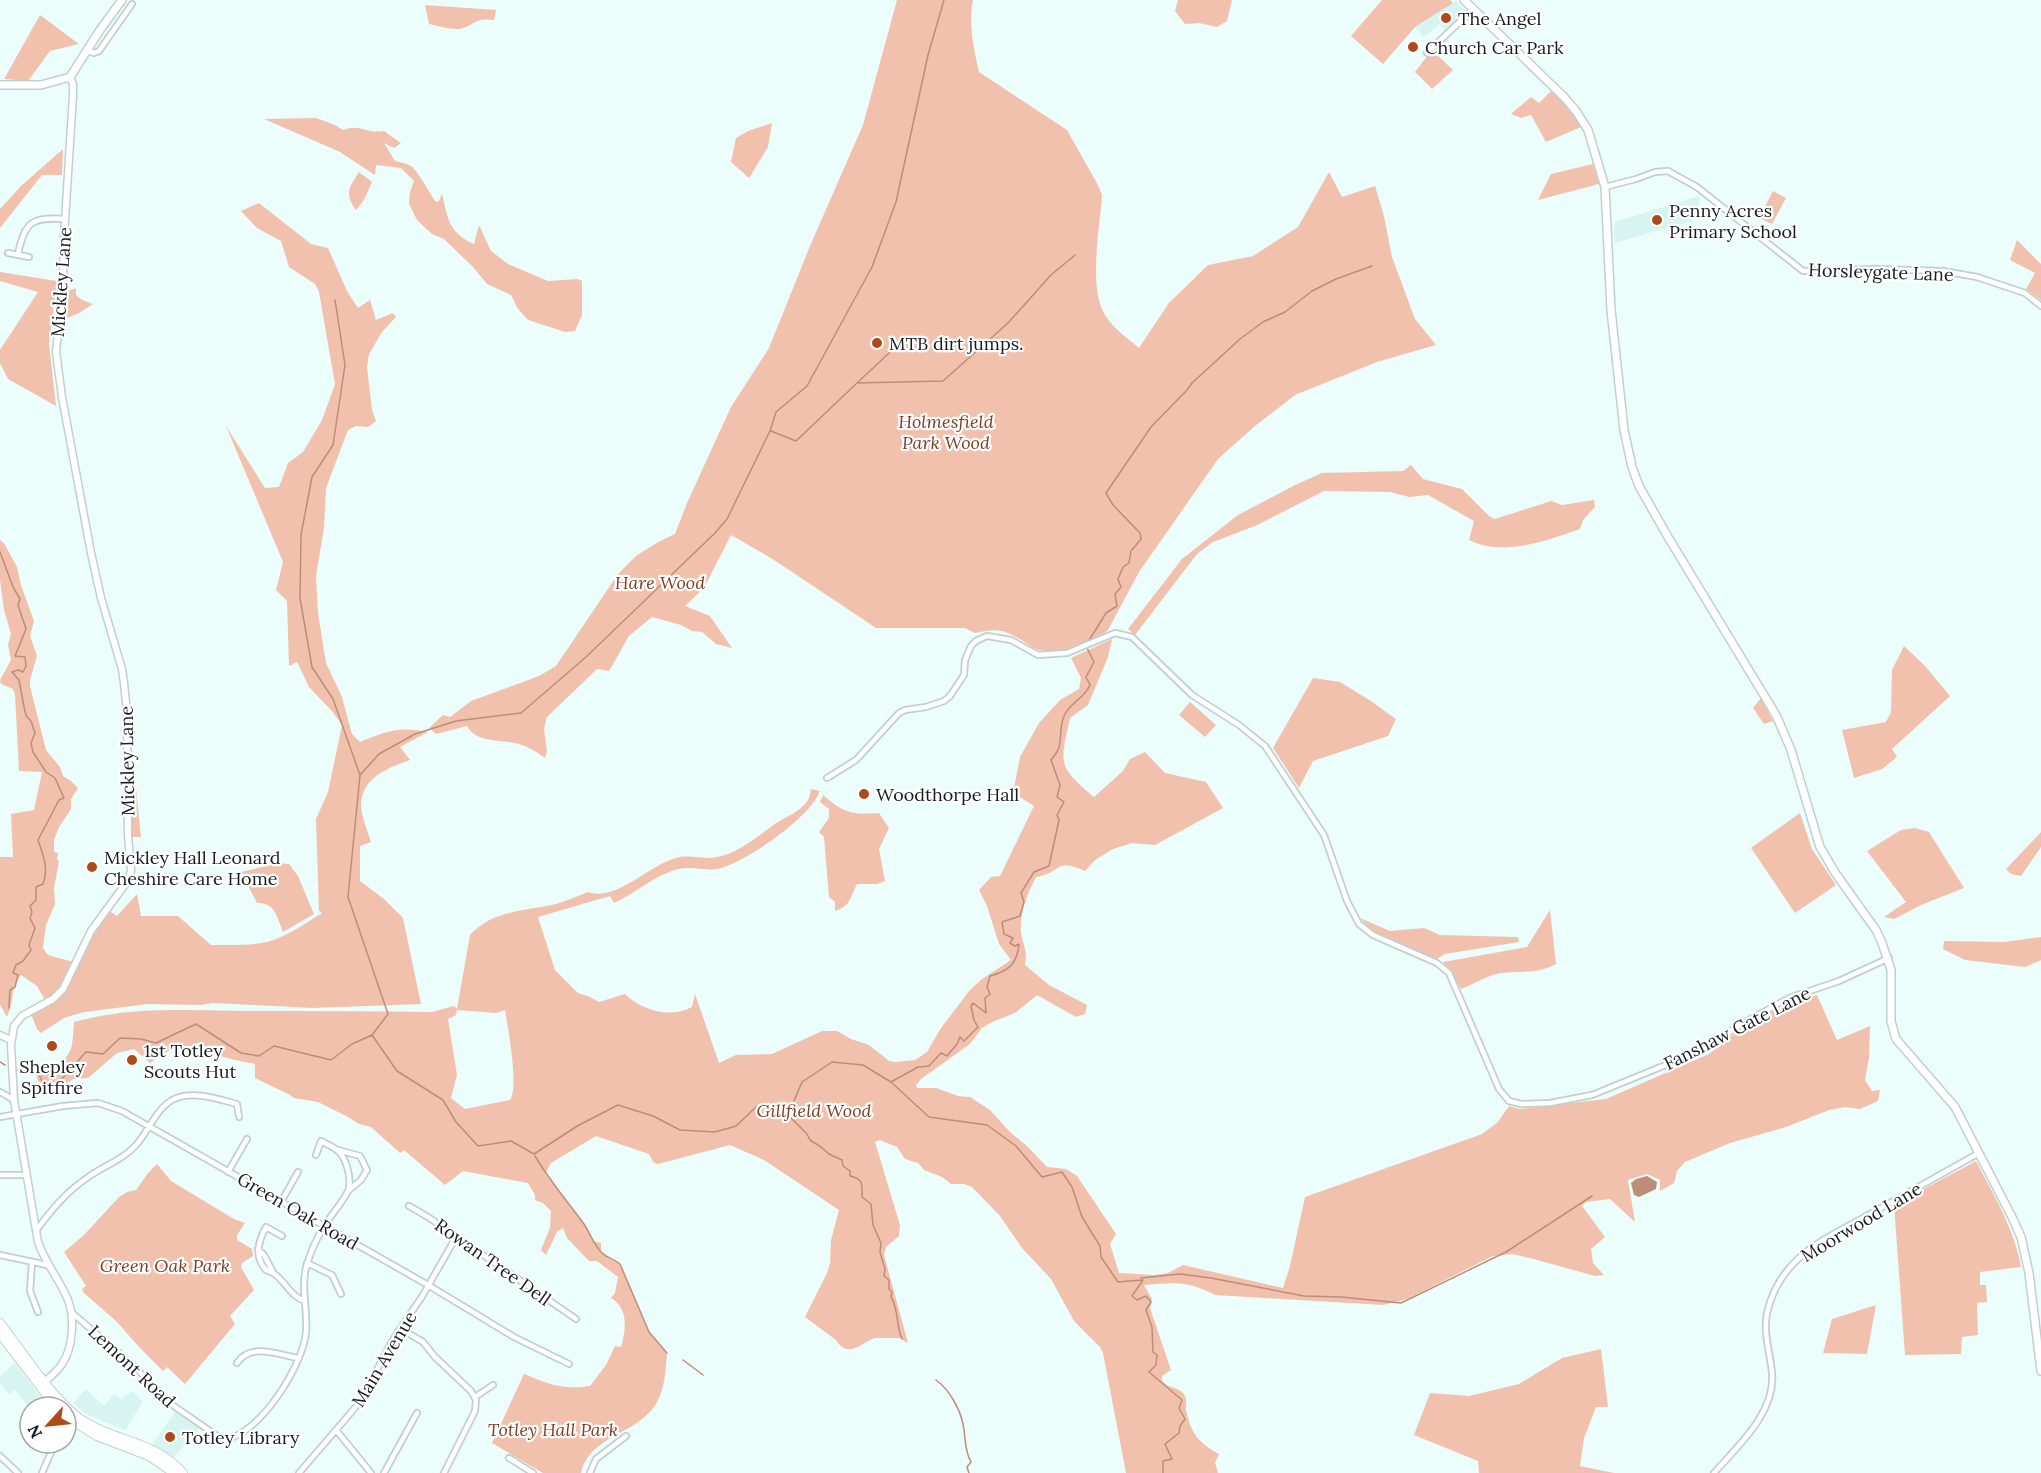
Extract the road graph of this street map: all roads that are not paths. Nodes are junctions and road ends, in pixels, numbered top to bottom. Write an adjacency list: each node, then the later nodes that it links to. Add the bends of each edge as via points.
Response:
1 (122, 0): 5 (main road)
2 (1464, 0): 4 (main road)
3 (132, 4): 5 (street, via 99,51)
4 (1473, 9): 6 (street); 9 (main road, via 1576,111 1588,130)
5 (87, 51): 7 (main road)
6 (1427, 53)
7 (70, 77): 8 (main road, via 41,85); 10 (street, Mickley Lane, via 73,95)
8 (0, 85)
9 (1605, 187): 14 (street, Horsleygate Lane, via 1668,171 1697,187 1803,271 1943,271 2025,293); 16 (main road, via 1611,317 1632,467 1668,537 1776,715 1794,759 1820,847 1876,930)
10 (65, 219): 12 (street, via 35,220 22,235); 18 (street, Mickley Lane, via 56,352 91,553 123,676 131,870 129,879 91,931 63,990 18,1020)
11 (8, 253): 12 (street)
12 (18, 254): 13 (street)
13 (29, 257)
14 (2041, 306)
15 (827, 778): 16 (street, Fanshaw Gate Lane, via 856,760 902,711 926,707 951,696 964,675 965,660 976,641 987,636 1011,640 1038,655 1067,653 1114,633 1132,637 1192,694 1265,746 1324,835 1359,924 1373,935 1437,963 1449,973 1499,1089 1515,1104 1570,1100 1613,1087 1700,1051 1789,998)
16 (1888, 958): 27 (main road, via 1891,1021 1896,1039 1955,1107)
17 (0, 1035): 18 (street)
18 (11, 1040): 20 (street)
19 (0, 1092): 20 (street)
20 (14, 1100): 21 (street)
21 (16, 1115): 22 (street, Green Oak Road); 24 (street, Green Oak Road, via 98,1104 129,1114); 32 (street)
22 (0, 1117)
23 (239, 1117): 24 (street, via 237,1104 191,1096 169,1102)
24 (150, 1128): 29 (street, Green Oak Road); 37 (street, via 126,1154 71,1189)
25 (248, 1139): 29 (street)
26 (338, 1150): 28 (street, via 321,1141); 33 (street, via 347,1167); 33 (street, via 360,1156 367,1170)
27 (1979, 1153): 56 (main road, via 2026,1254); 80 (street, Moorwood Lane, via 1828,1238 1787,1270 1773,1295 1765,1324 1772,1374 1769,1400 1754,1425)
28 (316, 1155)
29 (228, 1172): 34 (street, Green Oak Road)
30 (298, 1172): 34 (street)
31 (0, 1175): 32 (street)
32 (26, 1175): 37 (street)
33 (349, 1190): 36 (street)
34 (281, 1202): 36 (street, Green Oak Road)
35 (409, 1206): 39 (street, Rowan Tree Dell)
36 (324, 1227): 42 (street); 44 (street, Green Oak Road)
37 (36, 1231): 43 (street)
38 (282, 1236): 46 (street, via 266,1227 258,1249 261,1264 293,1295)
39 (456, 1237): 44 (street, Main Avenue); 49 (street, Rowan Tree Dell)
40 (0, 1255): 41 (street)
41 (32, 1262): 43 (street); 47 (street, via 30,1291)
42 (307, 1263): 45 (street, via 332,1275); 46 (street)
43 (47, 1265): 48 (street)
44 (428, 1285): 51 (street, Main Avenue); 55 (street, Green Oak Road, via 514,1337)
45 (341, 1294)
46 (305, 1301): 53 (street, via 306,1333)
47 (38, 1312)
48 (71, 1312): 53 (street, Lemont Road, via 171,1404 223,1440 239,1434 265,1412); 57 (street, via 66,1357)
49 (576, 1319)
50 (0, 1323): 57 (main road)
51 (401, 1329): 61 (street, via 423,1342); 65 (street, Main Avenue, via 360,1402)
52 (0, 1335): 57 (main road)
53 (299, 1358): 54 (street, via 250,1352)
54 (237, 1363)
55 (568, 1364)
56 (2041, 1371)
57 (42, 1384): 59 (main road); 60 (main road)
58 (493, 1385): 61 (street)
59 (49, 1395)
60 (51, 1395)
61 (475, 1397): 77 (street, via 475,1410)
62 (417, 1413): 76 (street)
63 (78, 1420): 73 (main road, via 156,1450)
64 (78, 1424): 72 (main road, via 97,1436 149,1456)
65 (336, 1430): 74 (street, Main Avenue); 75 (street)
66 (626, 1436): 79 (street, via 596,1459)
67 (50, 1455): 71 (street)
68 (0, 1456): 70 (street)
69 (509, 1458): 78 (street)
70 (18, 1473)
71 (42, 1473)
72 (174, 1473)
73 (183, 1473)
74 (299, 1473)
75 (371, 1473)
76 (384, 1473)
77 (444, 1473)
78 (533, 1473)
79 (590, 1473)
80 (1714, 1473)

